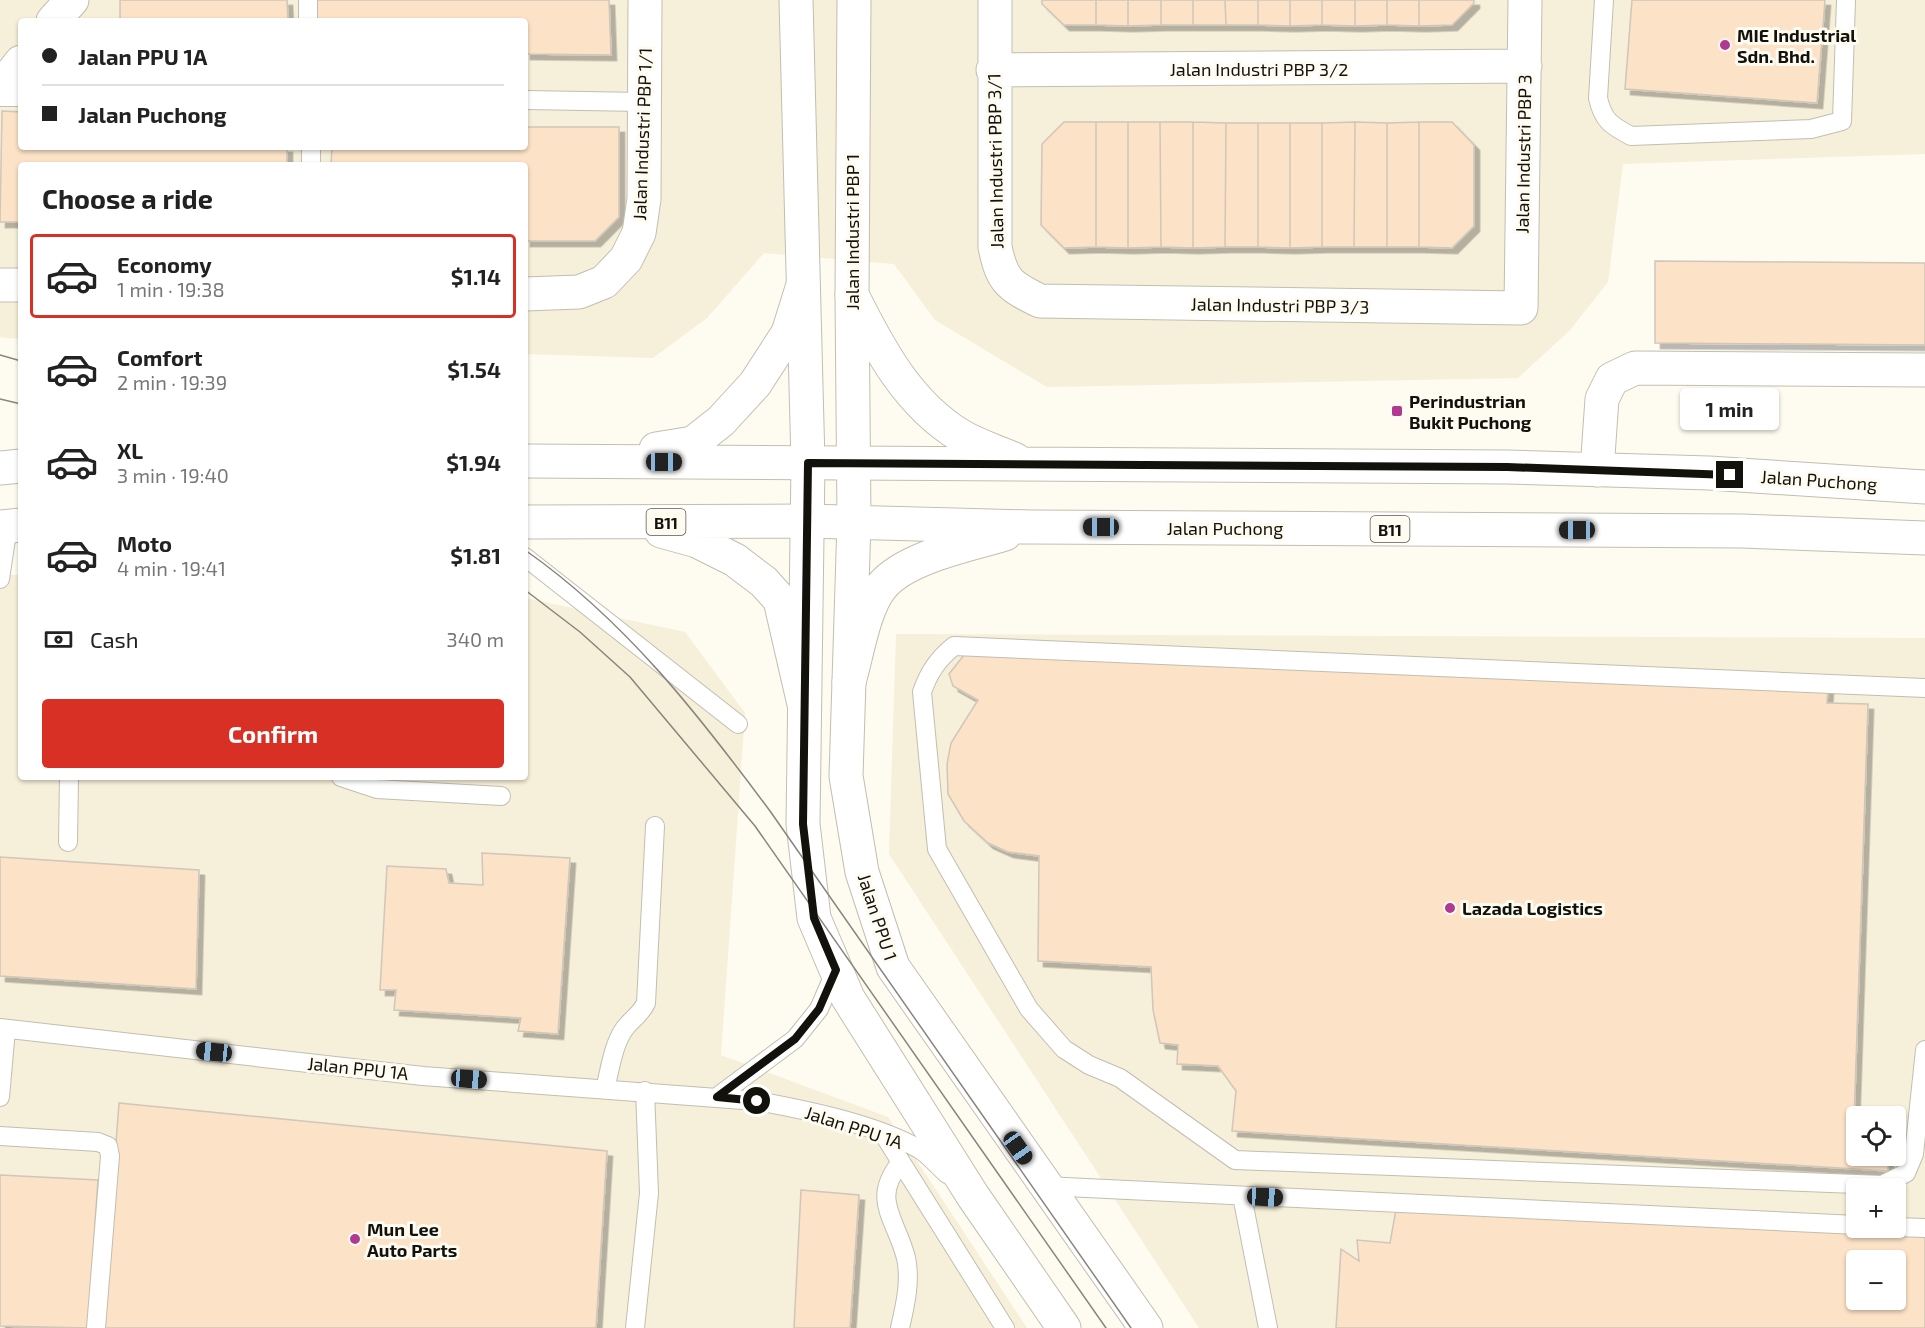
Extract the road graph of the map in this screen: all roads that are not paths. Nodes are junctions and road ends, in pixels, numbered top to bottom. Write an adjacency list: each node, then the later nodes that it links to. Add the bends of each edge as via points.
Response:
1 (72, 0): 10 (main road)
2 (308, 0): 11 (lane)
3 (645, 0): 19 (main road, Jalan Industri PBP 1/1)
4 (796, 0): 22 (main road)
5 (854, 0): 24 (main road, Jalan Industri PBP 1)
6 (995, 0): 14 (main road, Jalan Industri PBP 3/1)
7 (1525, 0): 13 (main road, Jalan Industri PBP 3)
8 (1604, 0): 9 (lane, via 1598,98 1601,114 1631,136 1811,129 1842,121)
9 (1846, 0)
10 (56, 18)
11 (309, 18)
12 (18, 66): 15 (main road)
13 (1525, 66): 14 (main road, Jalan Industri PBP 3/2); 26 (main road, Jalan Industri PBP 3)
14 (993, 70): 25 (main road, Jalan Industri PBP 3/1, via 995,246 1001,272 1014,288)
15 (0, 89)
16 (0, 97): 17 (lane)
17 (18, 97)
18 (528, 100): 19 (lane)
19 (643, 102): 23 (main road, Jalan Industri PBP 1/1, via 644,199 639,233 626,259 604,282 579,292)
20 (0, 285): 21 (main road)
21 (18, 285)
22 (803, 285): 29 (main road, via 788,333 755,384 721,421 693,443); 30 (main road)
23 (528, 294)
24 (852, 295): 31 (main road, Jalan Industri PBP 1); 32 (main road, via 882,354 931,413 962,436)
25 (1040, 301): 26 (main road, Jalan Industri PBP 3/3)
26 (1521, 308)
27 (1925, 370): 35 (main road, via 1635,368 1612,379 1602,399)
28 (528, 460): 29 (main road, Jalan Puchong)
29 (592, 461): 30 (main road, Jalan Puchong)
30 (808, 463): 31 (main road, Jalan Puchong); 37 (main road)
31 (853, 465): 32 (main road, Jalan Puchong); 40 (main road, Jalan PPU 1)
32 (1028, 465): 35 (main road, Jalan Puchong)
33 (18, 466): 34 (main road)
34 (0, 468)
35 (1597, 470): 36 (main road, Jalan Puchong)
36 (1925, 487)
37 (807, 521): 39 (main road, Jalan Puchong / B11); 40 (main road, Jalan Puchong / B11); 48 (main road)
38 (528, 522): 39 (main road, Jalan Puchong / B11)
39 (630, 522): 48 (main road, via 697,541 735,560 764,582 780,600)
40 (854, 522): 42 (main road, Jalan Puchong / B11); 46 (main road, Jalan PPU 1)
41 (10, 526): 45 (lane)
42 (1030, 527): 43 (main road, Jalan Puchong / B11, via 1719,531); 46 (main road, via 901,569 881,586)
43 (1925, 538)
44 (528, 559): 49 (lane)
45 (0, 579)
46 (849, 682): 65 (main road, Jalan PPU 1, via 846,776 862,872 893,967)
47 (1925, 688): 57 (lane, via 954,646 941,656 922,692 937,849 1029,1009 1064,1049 1120,1078 1235,1160 1882,1185 1906,1173 1914,1154)
48 (804, 704): 55 (main road, via 803,824 814,918)
49 (738, 724)
50 (69, 780): 54 (lane)
51 (350, 780): 52 (lane, via 377,789)
52 (501, 796)
53 (655, 826): 58 (lane, via 646,1002 619,1039)
54 (68, 842)
55 (836, 970): 61 (lane, via 819,1009 795,1039); 66 (main road, via 848,998)
56 (3, 1029): 58 (lane, Jalan PPU 1A, via 423,1076); 60 (lane)
57 (1925, 1050)
58 (605, 1089): 59 (lane, Jalan PPU 1A)
59 (645, 1091): 61 (lane, Jalan PPU 1A); 72 (lane, via 649,1193)
60 (0, 1097)
61 (717, 1097): 62 (lane, Jalan PPU 1A, via 804,1109)
62 (884, 1135): 64 (lane); 66 (lane, Jalan PPU 1A, via 919,1149)
63 (0, 1136): 71 (lane, via 108,1146)
64 (901, 1162): 73 (lane, via 890,1176 885,1194 906,1258 908,1285); 74 (lane)
65 (1046, 1186): 67 (lane); 76 (main road, Jalan PPU 1)
66 (973, 1196): 75 (main road)
67 (1242, 1196): 68 (lane); 77 (lane)
68 (1846, 1224)
69 (1906, 1227): 70 (lane)
70 (1925, 1228)
71 (96, 1328)
72 (635, 1328)
73 (900, 1328)
74 (1005, 1328)
75 (1064, 1328)
76 (1146, 1328)
77 (1268, 1328)

